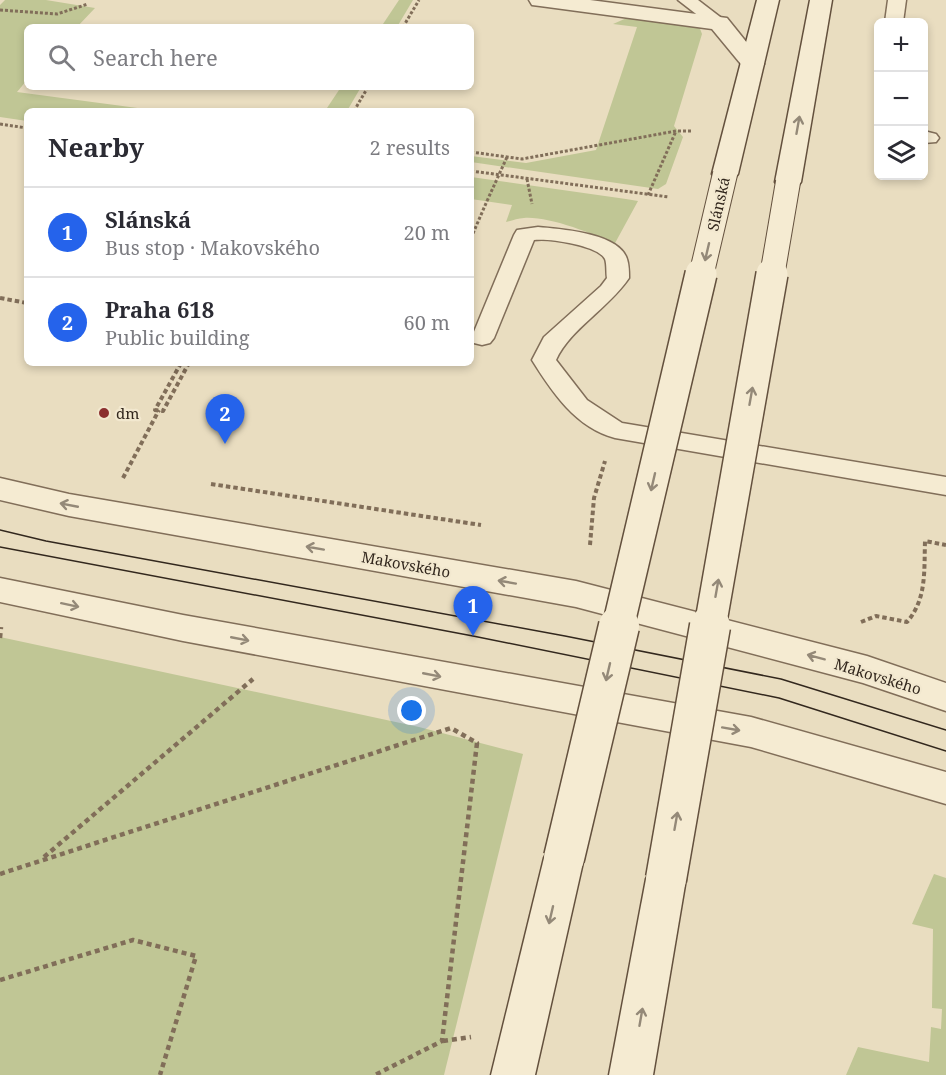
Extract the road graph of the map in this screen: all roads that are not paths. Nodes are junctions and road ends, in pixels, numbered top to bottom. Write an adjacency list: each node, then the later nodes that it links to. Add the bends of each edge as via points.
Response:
1 (540, 0): 7 (main road)
2 (687, 0): 7 (lane)
3 (768, 0): 8 (main road, Slánská)
4 (821, 0): 16 (main road, one-way to 4, bridge)
5 (897, 0): 6 (lane)
6 (895, 18)
7 (719, 23): 8 (main road)
8 (753, 64): 15 (main road, Slánská, one-way to 15, bridge)
9 (482, 338): 10 (lane, via 525,235 538,233 604,246 616,258 618,278 609,291 552,342 544,360 578,406 615,430)
10 (946, 486)
11 (0, 489): 13 (main road, Makovského, one-way to 11, via 867,670 576,594 69,505)
12 (0, 590): 14 (main road, one-way to 14, via 194,630 751,732)
13 (946, 697)
14 (946, 788)
15 (513, 1075)
16 (631, 1075)

